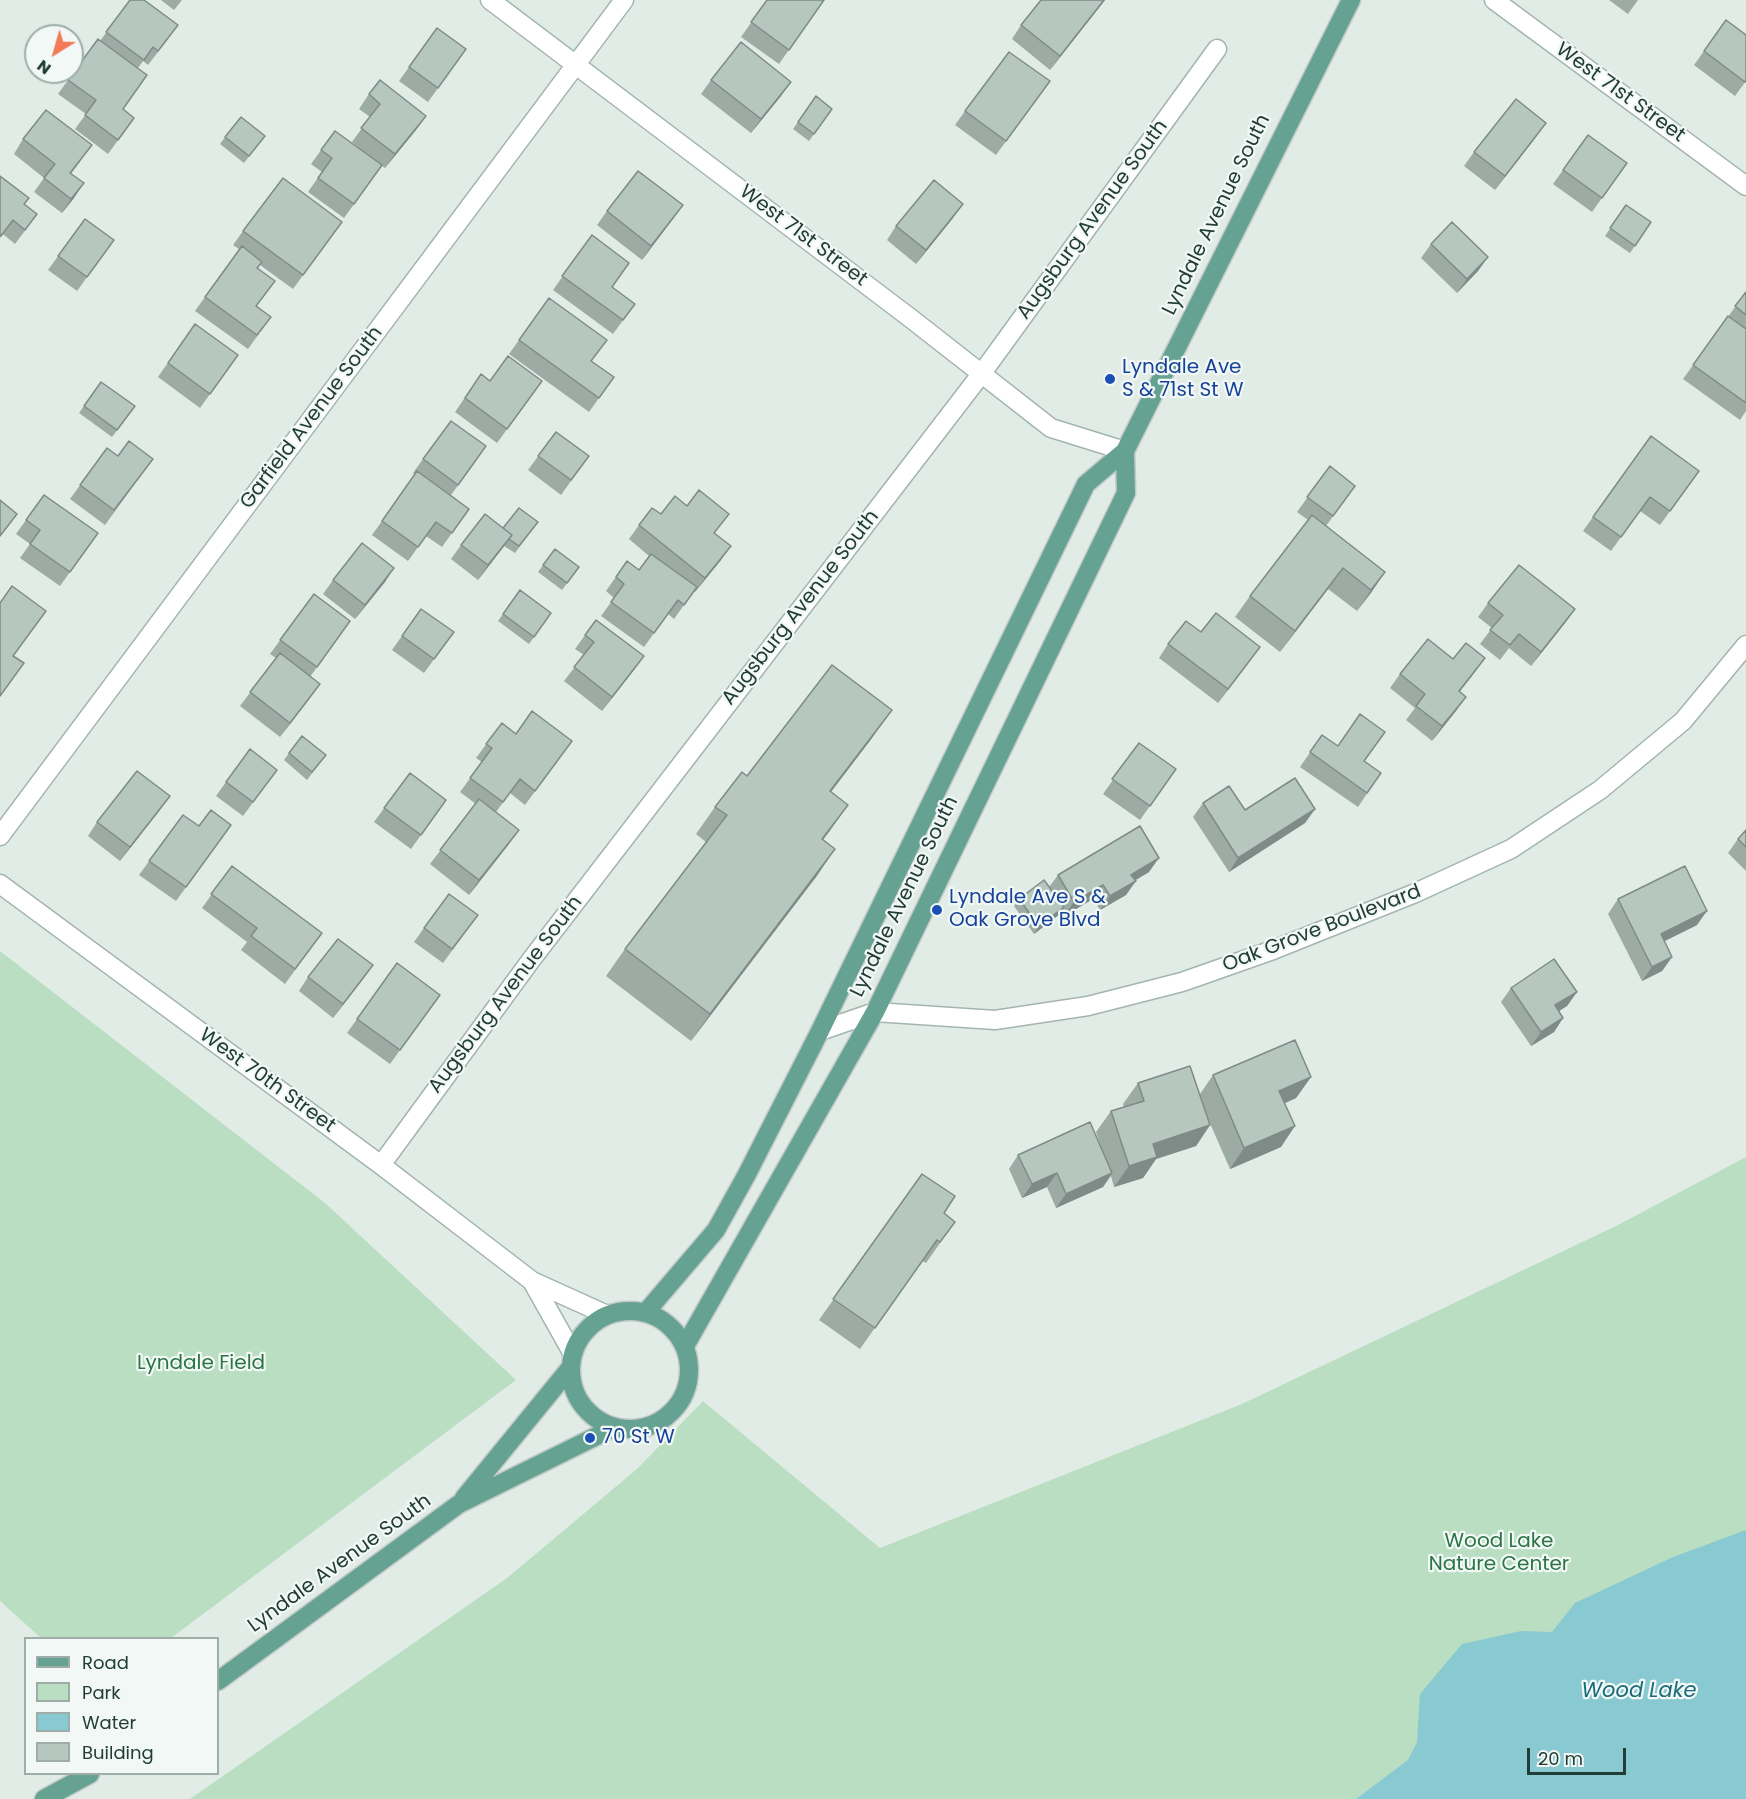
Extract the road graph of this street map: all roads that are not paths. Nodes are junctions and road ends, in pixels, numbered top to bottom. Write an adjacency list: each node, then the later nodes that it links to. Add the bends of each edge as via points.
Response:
1 (490, 0): 6 (street, West 71st Street)
2 (624, 0): 6 (street, Garfield Avenue South)
3 (1351, 0): 9 (main road, Lyndale Avenue South)
4 (1494, 0): 7 (street, West 71st Street)
5 (1217, 49): 8 (street, Augsburg Avenue South)
6 (576, 63): 8 (street, West 71st Street); 11 (street, Garfield Avenue South)
7 (1746, 186)
8 (982, 373): 9 (street, West 71st Street, via 1051,428); 15 (street, Augsburg Avenue South, via 531,960)
9 (1125, 451): 13 (main road, Lyndale Avenue South, via 1126,493); 14 (main road, Lyndale Avenue South, via 1086,484)
10 (1746, 645): 13 (street, Oak Grove Boulevard, via 1683,721 1600,790 1510,849 1413,894 1182,982 1088,1006 995,1020)
11 (0, 836)
12 (0, 884): 15 (street, West 70th Street)
13 (875, 1012): 14 (street, Oak Grove Boulevard); 19 (main road, Lyndale Avenue South)
14 (820, 1031): 17 (main road, Lyndale Avenue South, via 716,1230)
15 (381, 1165): 16 (street, West 70th Street)
16 (532, 1281): 18 (street, West 70th Street); 20 (street, West 70th Street)
17 (646, 1312): 18 (main road, via 626,1310); 19 (main road, via 663,1319)
18 (607, 1315): 20 (main road, Lyndale Avenue South, via 590,1326)
19 (685, 1346): 21 (main road, Lyndale Avenue South, via 690,1365 688,1384 669,1416 633,1429)
20 (572, 1360): 21 (main road, via 573,1387 582,1404 597,1419); 22 (main road, Lyndale Avenue South)
21 (615, 1427): 22 (main road, Lyndale Avenue South)
22 (459, 1504): 23 (main road, Lyndale Avenue South)
23 (219, 1680)
24 (88, 1775): 25 (main road); 26 (main road)
25 (44, 1799)
26 (66, 1799)

